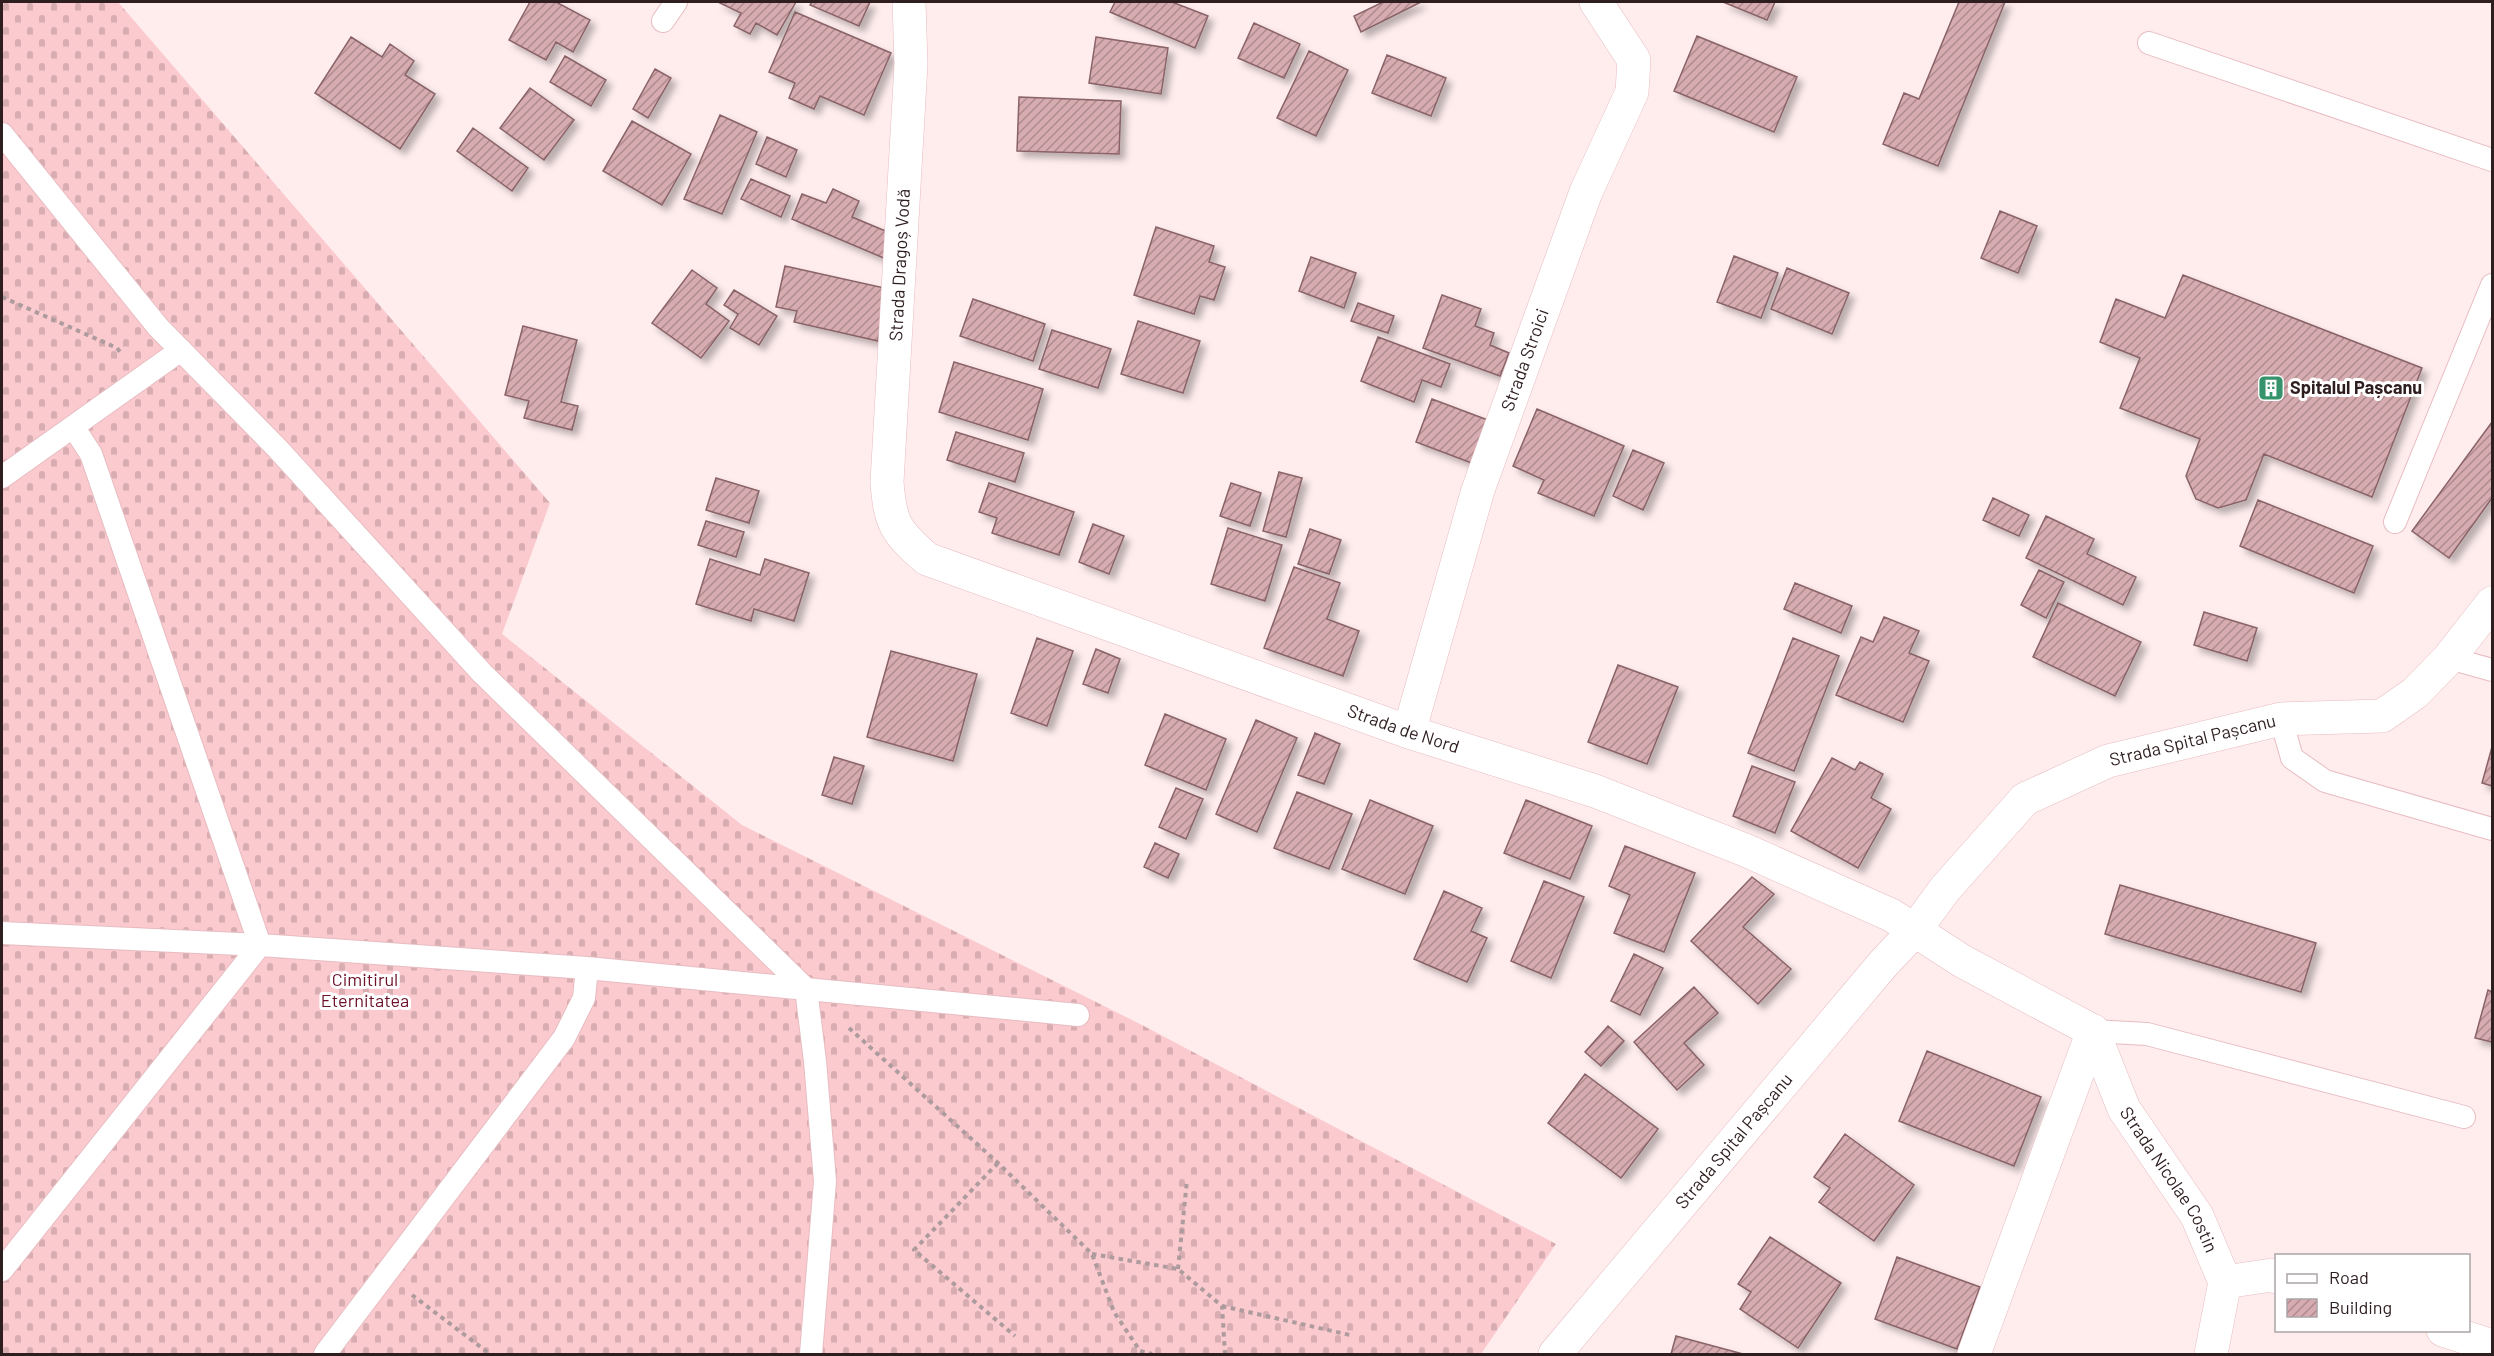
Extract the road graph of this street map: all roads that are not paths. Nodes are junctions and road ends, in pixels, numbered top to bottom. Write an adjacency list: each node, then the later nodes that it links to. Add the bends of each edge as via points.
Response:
1 (676, 2): 4 (lane)
2 (909, 2): 13 (street, Strada Dragoș Vodă, via 911,64 887,482)
3 (1596, 2): 18 (street, Strada Stroici, via 1634,60 1632,92 1586,192 1478,490)
4 (663, 21)
5 (2150, 43): 7 (lane)
6 (2, 134): 9 (lane, via 158,327)
7 (2493, 160)
8 (2493, 285): 12 (lane)
9 (181, 350): 10 (lane); 24 (lane, via 277,448 482,674)
10 (74, 428): 11 (lane); 22 (lane, via 92,454)
11 (2, 477)
12 (2395, 522)
13 (895, 528): 18 (street, Strada de Nord, via 927,560)
14 (2493, 603): 15 (street, Strada Spital Pașcanu)
15 (2450, 658): 16 (lane); 17 (street, Strada Spital Pașcanu, via 2415,693 2382,716)
16 (2493, 670)
17 (2281, 719): 19 (lane, via 2292,758 2325,781); 20 (street, Strada Spital Pașcanu, via 2108,761 2025,799)
18 (1409, 732): 20 (street, Strada de Nord, via 1595,791 1745,850 1891,915)
19 (2493, 829)
20 (1915, 930): 26 (street, via 1962,961); 35 (street, Strada Spital Pașcanu)
21 (2, 933): 22 (lane)
22 (260, 945): 23 (lane); 28 (lane)
23 (587, 968): 24 (lane); 33 (lane, via 584,998 564,1038)
24 (806, 989): 25 (lane); 34 (lane, via 825,1181)
25 (1077, 1015)
26 (2093, 1030): 27 (lane, via 2146,1034); 30 (street, Strada Nicolae Costin, via 2124,1109 2197,1216); 36 (street)
27 (2464, 1117)
28 (2, 1270)
29 (2275, 1276): 30 (street)
30 (2225, 1282): 37 (street)
31 (2449, 1332): 32 (street)
32 (2493, 1346)
33 (325, 1354)
34 (811, 1354)
35 (1555, 1354)
36 (1974, 1354)
37 (2211, 1354)

